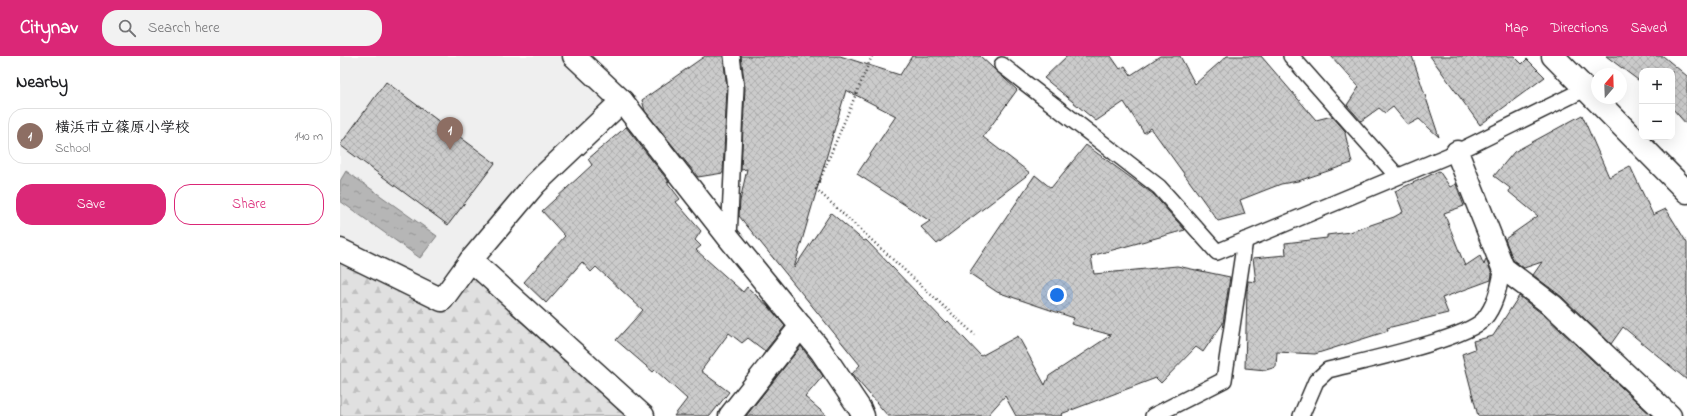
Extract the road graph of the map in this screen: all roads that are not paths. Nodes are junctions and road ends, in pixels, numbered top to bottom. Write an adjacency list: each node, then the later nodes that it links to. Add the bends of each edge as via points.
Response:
1 (574, 56): 7 (street)
2 (732, 56): 11 (lane, via 736,88)
3 (1290, 56): 9 (lane)
4 (1553, 56): 6 (street)
5 (1002, 65): 12 (lane, via 1159,187 1217,252)
6 (1585, 89): 8 (lane); 10 (street)
7 (622, 101): 11 (street); 14 (street, via 536,184)
8 (1457, 152): 9 (lane); 15 (street)
9 (1397, 176): 12 (lane)
10 (1687, 192)
11 (729, 238): 16 (street)
12 (1245, 240): 20 (lane, via 1224,380)
13 (340, 250): 14 (street, via 442,300)
14 (470, 260): 17 (street)
15 (1503, 268): 21 (lane, via 1495,301 1484,320 1468,330 1435,342 1328,370 1316,381); 22 (street, via 1553,306)
16 (801, 326): 18 (street); 19 (street, via 821,351)
17 (643, 416)
18 (730, 416)
19 (863, 416)
20 (1153, 416)
21 (1302, 416)
22 (1670, 416)

